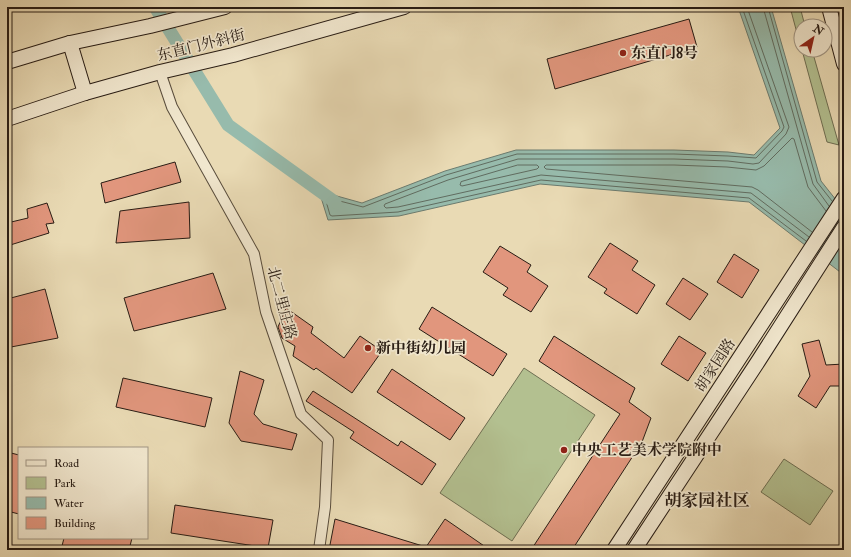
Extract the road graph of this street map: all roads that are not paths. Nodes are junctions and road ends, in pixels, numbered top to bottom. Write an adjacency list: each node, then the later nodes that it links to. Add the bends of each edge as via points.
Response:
1 (225, 7): 4 (street, 东直门外斜街)
2 (404, 7): 7 (street, 东直门外斜街, via 233,55)
3 (829, 7): 6 (street)
4 (70, 43): 5 (street, 东直门外斜街); 8 (street)
5 (7, 62)
6 (844, 64)
7 (160, 72): 8 (street, 东直门外斜街); 12 (street, 北二里庄路, via 172,108 254,254 266,312 302,414 328,440 325,507)
8 (85, 93): 9 (street, 东直门外斜街)
9 (7, 119)
10 (844, 198): 13 (street, 胡家园路)
11 (844, 227): 14 (street)
12 (319, 550)
13 (614, 550)
14 (634, 550)

